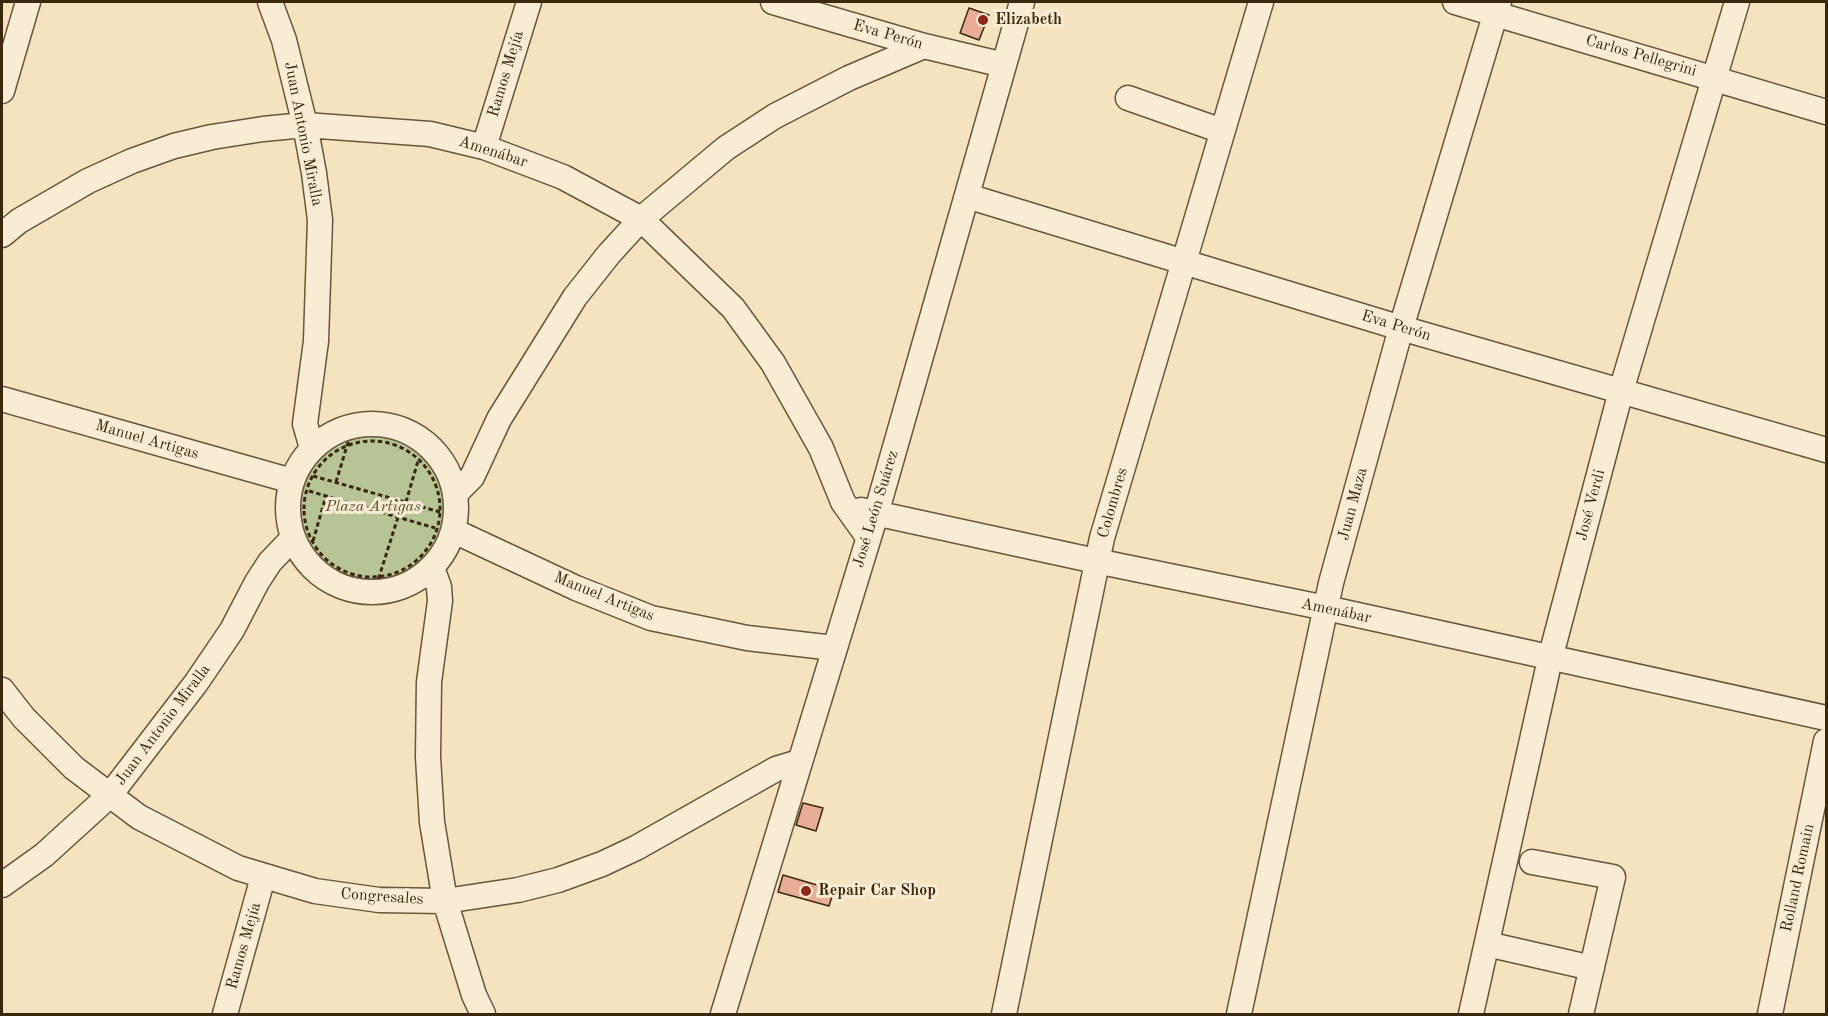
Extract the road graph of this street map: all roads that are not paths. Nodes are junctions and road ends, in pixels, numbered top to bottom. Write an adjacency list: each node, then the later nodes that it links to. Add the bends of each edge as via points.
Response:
1 (28, 2): 13 (street)
2 (270, 2): 16 (street, Juan Antonio Miralla, via 284,40)
3 (529, 2): 18 (street, Ramos Mejía)
4 (773, 2): 10 (street, Eva Perón)
5 (1022, 2): 11 (street, José León Suárez)
6 (1261, 2): 17 (street, Colombres)
7 (1455, 2): 9 (street, Carlos Pellegrini)
8 (1737, 2): 12 (street, José Verdi)
9 (1498, 8): 12 (street, Carlos Pellegrini); 23 (street, Juan Maza)
10 (924, 46): 11 (street, Eva Perón); 20 (street, via 775,116 726,148)
11 (1004, 65): 19 (street, José León Suárez)
12 (1715, 78): 15 (street, Carlos Pellegrini); 24 (street, José Verdi)
13 (2, 91)
14 (1128, 98): 17 (street)
15 (1827, 112)
16 (305, 125): 18 (street, Amenábar, via 429,134); 21 (street, Amenábar, via 174,146 132,161 88,181); 26 (street, Juan Antonio Miralla, via 320,220 316,340 305,424)
17 (1222, 131): 22 (street, Colombres)
18 (484, 147): 20 (street, Amenábar, via 563,177)
19 (968, 196): 22 (street, Eva Perón); 30 (street, José León Suárez)
20 (641, 219): 29 (street, Amenábar, via 733,308 773,363 821,448); 31 (street, via 574,297 499,419 472,477)
21 (2, 235)
22 (1183, 261): 23 (street, Eva Perón); 34 (street, Colombres)
23 (1401, 328): 24 (street, Eva Perón); 36 (street, Juan Maza)
24 (1621, 391): 27 (street, Eva Perón); 38 (street, José Verdi)
25 (2, 399): 28 (street, Manuel Artigas)
26 (312, 448): 28 (street, via 300,463); 31 (street, via 331,434 350,436 375,424 398,428 418,438 436,453 448,472)
27 (1827, 450)
28 (304, 483): 33 (street, via 287,510 289,524)
29 (844, 505): 30 (street, Amenábar); 32 (street, Amenábar)
30 (876, 514): 32 (street, José León Suárez); 34 (street, Amenábar)
31 (446, 516): 35 (street, via 442,557); 37 (street, Manuel Artigas, via 576,588 651,618 747,638)
32 (868, 537): 37 (street, José León Suárez)
33 (303, 540): 35 (street, via 306,561 325,579 348,590 377,585 396,590); 43 (street, Juan Antonio Miralla, via 270,562 232,630 196,683)
34 (1096, 561): 36 (street, Amenábar); 53 (street, Colombres)
35 (432, 568): 47 (street, via 440,601 429,682 428,757 432,822)
36 (1326, 608): 38 (street, Amenábar); 54 (street, Juan Maza)
37 (834, 648): 42 (street, José León Suárez)
38 (1550, 659): 40 (street, Amenábar); 48 (street, José Verdi)
39 (2, 690): 43 (street, Congresales, via 74,768)
40 (1827, 718)
41 (1827, 741): 57 (street, Rolland Romain)
42 (799, 762): 47 (street, Congresales, via 776,769 602,864 518,890); 52 (street, José León Suárez)
43 (110, 795): 45 (street, Congresales, via 139,818 237,868); 46 (street, Juan Antonio Miralla, via 44,855)
44 (1532, 862): 49 (street, via 1613,877)
45 (263, 876): 47 (street, Congresales, via 315,891 368,899); 50 (street, Ramos Mejía)
46 (2, 885)
47 (445, 901): 51 (street)
48 (1488, 937): 49 (street); 55 (street, José Verdi)
49 (1593, 961): 56 (street)
50 (225, 1014)
51 (483, 1014)
52 (723, 1014)
53 (1004, 1014)
54 (1239, 1014)
55 (1471, 1014)
56 (1581, 1014)
57 (1770, 1014)

